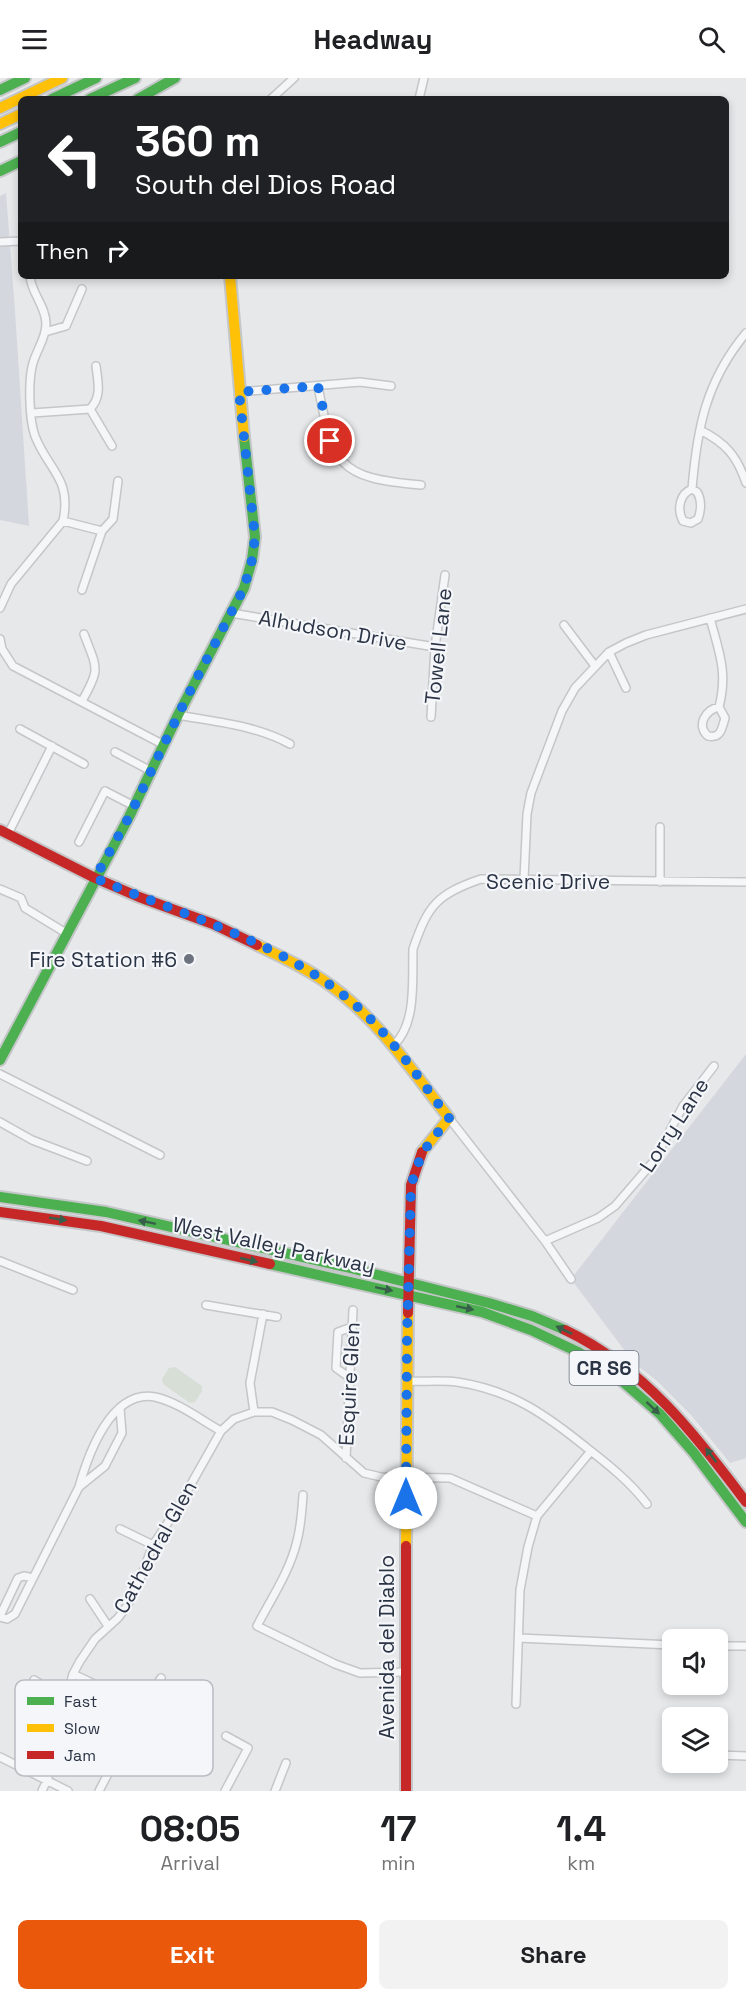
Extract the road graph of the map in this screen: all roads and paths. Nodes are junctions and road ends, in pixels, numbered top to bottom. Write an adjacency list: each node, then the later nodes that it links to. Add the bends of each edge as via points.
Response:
1 (25, 78): 8 (main road)
2 (62, 78): 9 (main road)
3 (96, 78): 10 (main road)
4 (135, 78): 11 (main road)
5 (175, 78): 12 (main road)
6 (294, 78): 13 (street)
7 (424, 78): 14 (street)
8 (0, 90)
9 (25, 96)
10 (58, 96)
11 (96, 96)
12 (143, 96)
13 (274, 96)
14 (420, 96)
15 (18, 99): 16 (main road)
16 (0, 108)
17 (18, 115): 18 (main road)
18 (0, 124)
19 (18, 133): 20 (main road)
20 (0, 142)
21 (18, 163): 22 (main road)
22 (0, 171)
23 (18, 241): 24 (street)
24 (0, 242)
25 (30, 279): 28 (street, via 44,311)
26 (230, 279): 33 (main road)
27 (82, 290): 28 (street, via 66,326)
28 (45, 332): 35 (street, via 30,372)
29 (746, 333): 36 (street, via 720,369)
30 (96, 366): 34 (street, via 99,393)
31 (318, 386): 32 (street, via 360,382); 33 (street); 40 (street, via 330,441 345,464 381,481)
32 (391, 386)
33 (239, 392): 48 (main road, via 255,537 244,588)
34 (90, 409): 35 (street); 37 (street)
35 (32, 413): 42 (street, via 35,436 63,483)
36 (700, 430): 39 (street, via 732,453); 41 (street)
37 (112, 446)
38 (118, 481): 43 (street, via 113,519)
39 (746, 483)
40 (421, 485)
41 (692, 489): 41 (street, via 681,497 680,514 683,521 691,523 700,516 701,499)
42 (63, 521): 43 (street); 46 (street, via 11,584)
43 (102, 531): 45 (street)
44 (445, 575): 53 (street, Towell Lane)
45 (82, 590)
46 (0, 608)
47 (746, 609): 49 (street)
48 (231, 613): 53 (street, Alhudson Drive); 59 (main road)
49 (710, 618): 54 (street, via 646,635); 58 (street, via 724,672)
50 (564, 625): 55 (street)
51 (84, 634): 57 (street, via 95,678)
52 (0, 639): 57 (street, via 13,666)
53 (435, 647): 60 (street, Towell Lane)
54 (609, 652): 55 (street); 56 (street)
55 (595, 666): 73 (street, via 575,688 562,711 531,793)
56 (626, 688)
57 (82, 701): 62 (street)
58 (719, 707)
59 (178, 716): 62 (main road); 63 (street, via 252,728)
60 (431, 717)
61 (20, 729): 64 (street)
62 (164, 744): 67 (main road)
63 (290, 744)
64 (52, 746): 66 (street); 70 (street)
65 (115, 752): 67 (street)
66 (84, 764)
67 (151, 771): 68 (main road)
68 (134, 806): 71 (street, via 105,790); 72 (main road)
69 (660, 826): 74 (street)
70 (4, 832): 72 (main road)
71 (79, 842)
72 (95, 878): 77 (main road); 78 (main road, via 213,924 302,967 353,1003)
73 (524, 879): 74 (street, Scenic Drive); 78 (street, Scenic Drive, via 481,879 456,887 429,911 413,949 406,1027)
74 (660, 882): 75 (street, Scenic Drive)
75 (746, 882)
76 (0, 889): 77 (street, via 21,898 25,908)
77 (66, 933): 79 (main road)
78 (394, 1045): 82 (main road)
79 (0, 1060)
80 (714, 1066): 88 (street, Lorry Lane, via 683,1106 653,1162 615,1206 598,1218)
81 (0, 1074): 84 (street)
82 (449, 1118): 88 (street); 91 (main road, Avenida del Diablo, via 422,1153 414,1173)
83 (0, 1122): 85 (street, via 32,1140)
84 (160, 1155)
85 (87, 1161)
86 (0, 1197): 91 (main road, West Valley Parkway / CR S6, one-way to 86, via 87,1209)
87 (0, 1212): 93 (main road, West Valley Parkway / CR S6, one-way to 93, via 101,1226)
88 (544, 1241): 90 (street)
89 (0, 1261): 92 (street)
90 (571, 1279)
91 (408, 1282): 93 (main road, Avenida del Diablo); 109 (main road, West Valley Parkway / CR S6, one-way to 91, via 674,1410 596,1347 523,1312)
92 (73, 1290)
93 (408, 1296): 100 (main road, Avenida del Diablo); 112 (main road, West Valley Parkway / CR S6, one-way to 112, via 514,1322 569,1346 600,1365 660,1414)
94 (206, 1305): 96 (street)
95 (353, 1310): 98 (street, Esquire Glen)
96 (263, 1314): 97 (street); 102 (street, via 250,1383)
97 (277, 1317)
98 (352, 1327): 99 (street, Esquire Glen); 99 (street, via 338,1332 336,1368)
99 (350, 1378): 105 (street, Esquire Glen)
100 (406, 1381): 104 (street, via 456,1382 491,1390 551,1419); 106 (main road, Avenida del Diablo)
101 (120, 1408): 103 (street, via 139,1397 155,1397); 107 (street, via 109,1417); 107 (street, via 122,1433 105,1466)
102 (254, 1412): 103 (street, Cathedral Glen, via 234,1419); 105 (street, via 272,1412 292,1420 324,1437)
103 (220, 1431): 114 (street, Cathedral Glen)
104 (591, 1451): 110 (street, via 632,1485); 111 (street)
105 (345, 1458): 106 (street, via 364,1473)
106 (406, 1477): 111 (street, via 450,1478); 123 (main road, Avenida del Diablo)
107 (79, 1487): 115 (street)
108 (303, 1495): 123 (street, via 297,1543 257,1626 360,1672)
109 (746, 1502)
110 (647, 1504)
111 (537, 1516): 119 (street, via 520,1590)
112 (746, 1522)
113 (120, 1529): 114 (street)
114 (153, 1545): 118 (street, Cathedral Glen, via 127,1606)
115 (33, 1578): 117 (street, via 15,1614 7,1619); 117 (street, via 18,1578)
116 (90, 1599): 118 (street)
117 (0, 1616)
118 (108, 1626): 124 (street, Cathedral Glen)
119 (519, 1638): 120 (street); 127 (street)
120 (662, 1644)
121 (728, 1646): 122 (street)
122 (746, 1646)
123 (406, 1672): 143 (main road, Avenida del Diablo)
124 (73, 1674): 125 (street, Cathedral Glen); 126 (street)
125 (71, 1680)
126 (86, 1680)
127 (516, 1704)
128 (226, 1736): 141 (street, via 248,1748)
129 (728, 1755): 130 (street)
130 (746, 1756)
131 (0, 1757): 133 (street)
132 (286, 1763): 142 (street)
133 (15, 1764)
134 (39, 1776): 137 (street)
135 (48, 1776): 137 (street, Cathedral Glen)
136 (107, 1776): 140 (street)
137 (47, 1780): 138 (street, Cathedral Glen); 139 (street)
138 (42, 1791)
139 (68, 1791)
140 (99, 1791)
141 (225, 1791)
142 (275, 1791)
143 (406, 1791)

